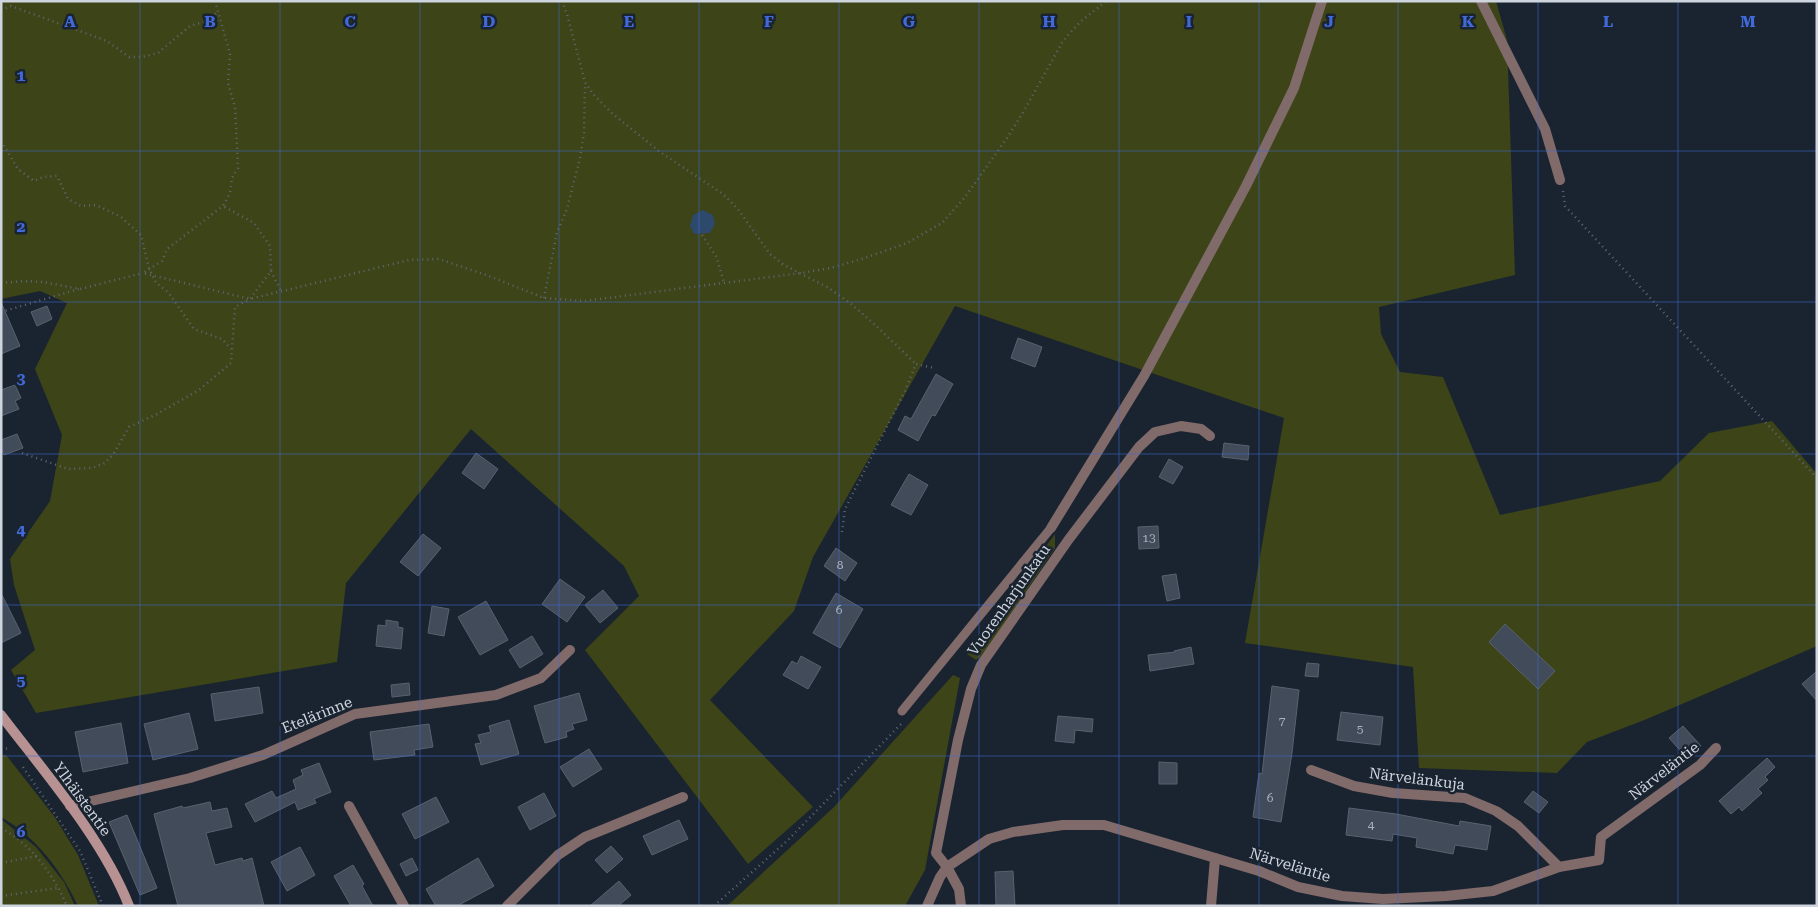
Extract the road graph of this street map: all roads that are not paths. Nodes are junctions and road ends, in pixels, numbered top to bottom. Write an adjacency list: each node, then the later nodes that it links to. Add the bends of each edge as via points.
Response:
1 (1322, 1): 5 (street, via 1294,88 1246,186 1144,376)
2 (1481, 1): 3 (street, via 1545,129)
3 (1560, 180)
4 (1210, 436): 15 (street, Vuorenharjunkatu, via 1200,429 1181,426 1155,432 1139,447 981,664 958,740 936,853)
5 (1051, 528): 7 (lane)
6 (570, 650): 12 (street, Etelärinne, via 541,678 496,694 355,714 263,755 190,778)
7 (905, 714)
8 (1, 715): 12 (street, Ylhäistentie)
9 (1716, 748): 16 (street, Närveläntie, via 1700,765 1601,837 1599,860)
10 (1311, 770): 16 (street, Närvelänkuja, via 1354,786 1465,798 1496,811 1518,826)
11 (683, 797): 19 (street, via 585,837 558,855)
12 (70, 806): 17 (street, Ylhäistentie, via 104,856)
13 (349, 806): 18 (street)
14 (1215, 858): 15 (street, Närveläntie, via 1104,825 1063,825 989,839); 16 (street, Närveläntie, via 1298,886 1342,896 1383,899 1493,891); 22 (street)
15 (946, 866): 20 (street); 21 (street, Vuorenharjunkatu, via 959,889)
16 (1559, 867)
17 (129, 906)
18 (404, 906)
19 (507, 906)
20 (927, 906)
21 (961, 906)
22 (1211, 906)

